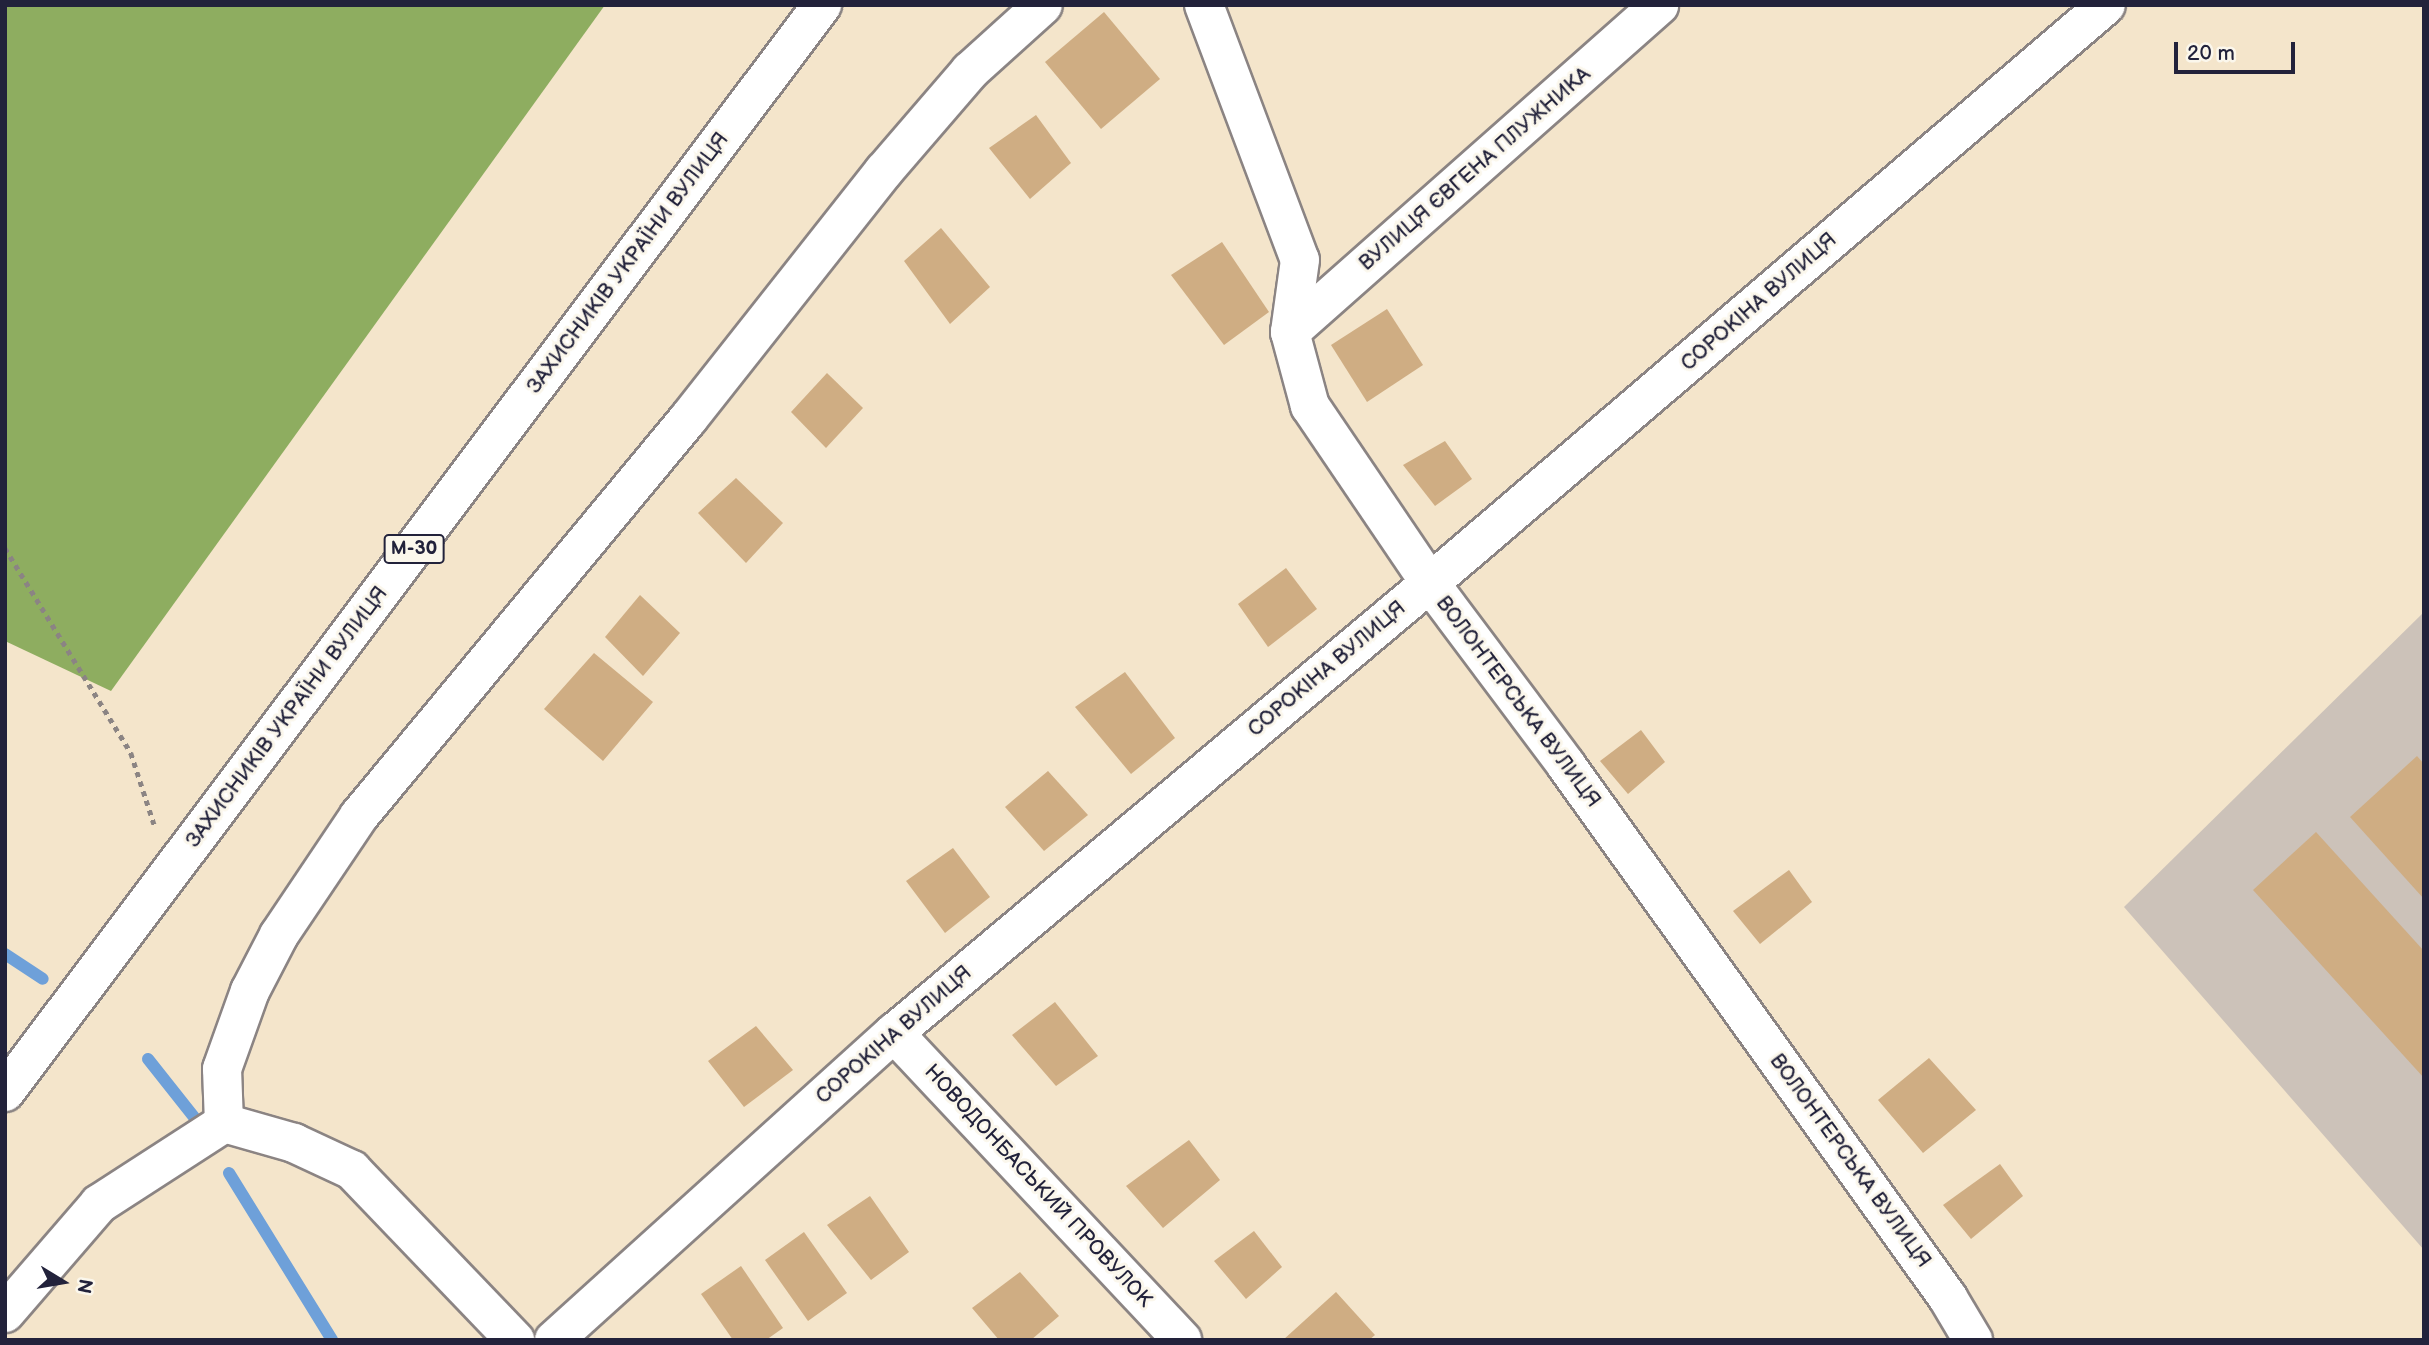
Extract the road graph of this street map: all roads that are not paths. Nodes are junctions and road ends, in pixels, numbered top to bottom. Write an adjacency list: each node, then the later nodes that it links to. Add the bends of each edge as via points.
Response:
1 (822, 5): 9 (main road, ЗАХИСНИКІВ УКРАЇНИ ВУЛИЦЯ / М-30)
2 (1043, 5): 10 (main road, via 970,71 884,171 688,419 359,816 279,935 250,991 222,1069)
3 (1204, 5): 6 (main road, ВОЛОНТЕРСЬКА ВУЛИЦЯ, via 1300,260)
4 (1660, 5): 6 (main road, ВУЛИЦЯ ЄВГЕНА ПЛУЖНИКА)
5 (2106, 5): 7 (main road, СОРОКІНА ВУЛИЦЯ)
6 (1290, 332): 7 (main road, ВОЛОНТЕРСЬКА ВУЛИЦЯ, via 1310,407)
7 (1430, 583): 8 (main road, СОРОКІНА ВУЛИЦЯ); 15 (main road, ВОЛОНТЕРСЬКА ВУЛИЦЯ, via 1566,765 1948,1298)
8 (894, 1032): 13 (main road, СОРОКІНА ВУЛИЦЯ); 14 (main road, НОВОДОНБАСЬКИЙ ПРОВУЛОК)
9 (5, 1092)
10 (223, 1123): 11 (main road, via 99,1204); 12 (main road, via 294,1143 352,1170)
11 (5, 1313)
12 (515, 1340)
13 (554, 1340)
14 (1182, 1340)
15 (1973, 1340)

